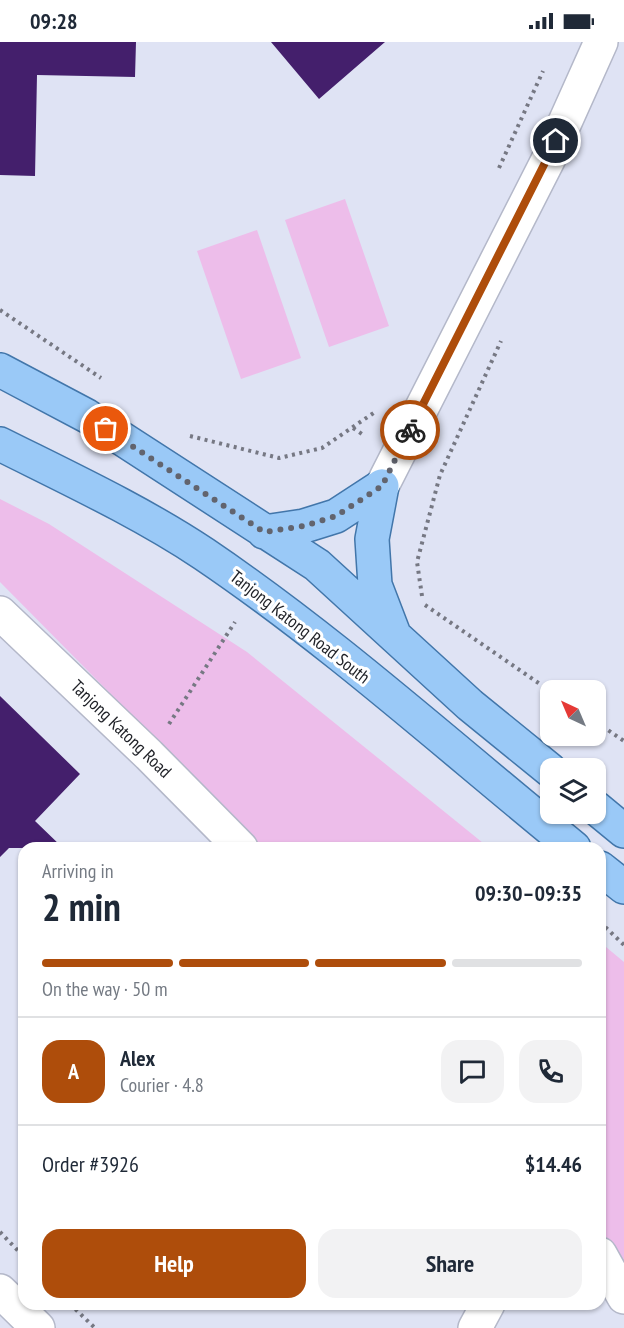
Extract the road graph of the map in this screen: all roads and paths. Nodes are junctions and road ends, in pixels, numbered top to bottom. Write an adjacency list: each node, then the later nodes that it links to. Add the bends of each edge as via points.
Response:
1 (601, 42): 11 (street, via 548,160)
2 (547, 63): 3 (path)
3 (498, 169)
4 (0, 310): 7 (path)
5 (504, 334): 16 (path, via 440,475 417,562 418,572 423,604)
6 (0, 370): 12 (main road, via 87,416)
7 (108, 382)
8 (379, 406): 9 (path, via 372,415 322,448 279,458)
9 (186, 435)
10 (0, 444): 24 (main road, Tanjong Katong Road South, via 88,488 202,553 288,616)
11 (382, 486): 12 (main road, via 336,516); 15 (main road, via 372,539 375,585)
12 (264, 532): 15 (main road, via 316,565)
13 (0, 613): 23 (street, Tanjong Katong Road, via 149,755)
14 (240, 615): 17 (path)
15 (396, 639): 20 (main road)
16 (540, 684)
17 (169, 725)
18 (606, 729): 19 (path)
19 (624, 741)
20 (540, 762)
21 (606, 816): 22 (main road)
22 (624, 831)
23 (224, 842)
24 (567, 842)
25 (606, 873): 26 (main road)
26 (624, 887)
27 (606, 928): 28 (path)
28 (624, 945)
29 (0, 1232): 30 (path)
30 (18, 1251)
31 (606, 1265): 32 (street)
32 (624, 1297)
33 (76, 1310): 35 (path)
34 (485, 1310): 36 (street)
35 (95, 1328)
36 (475, 1328)

